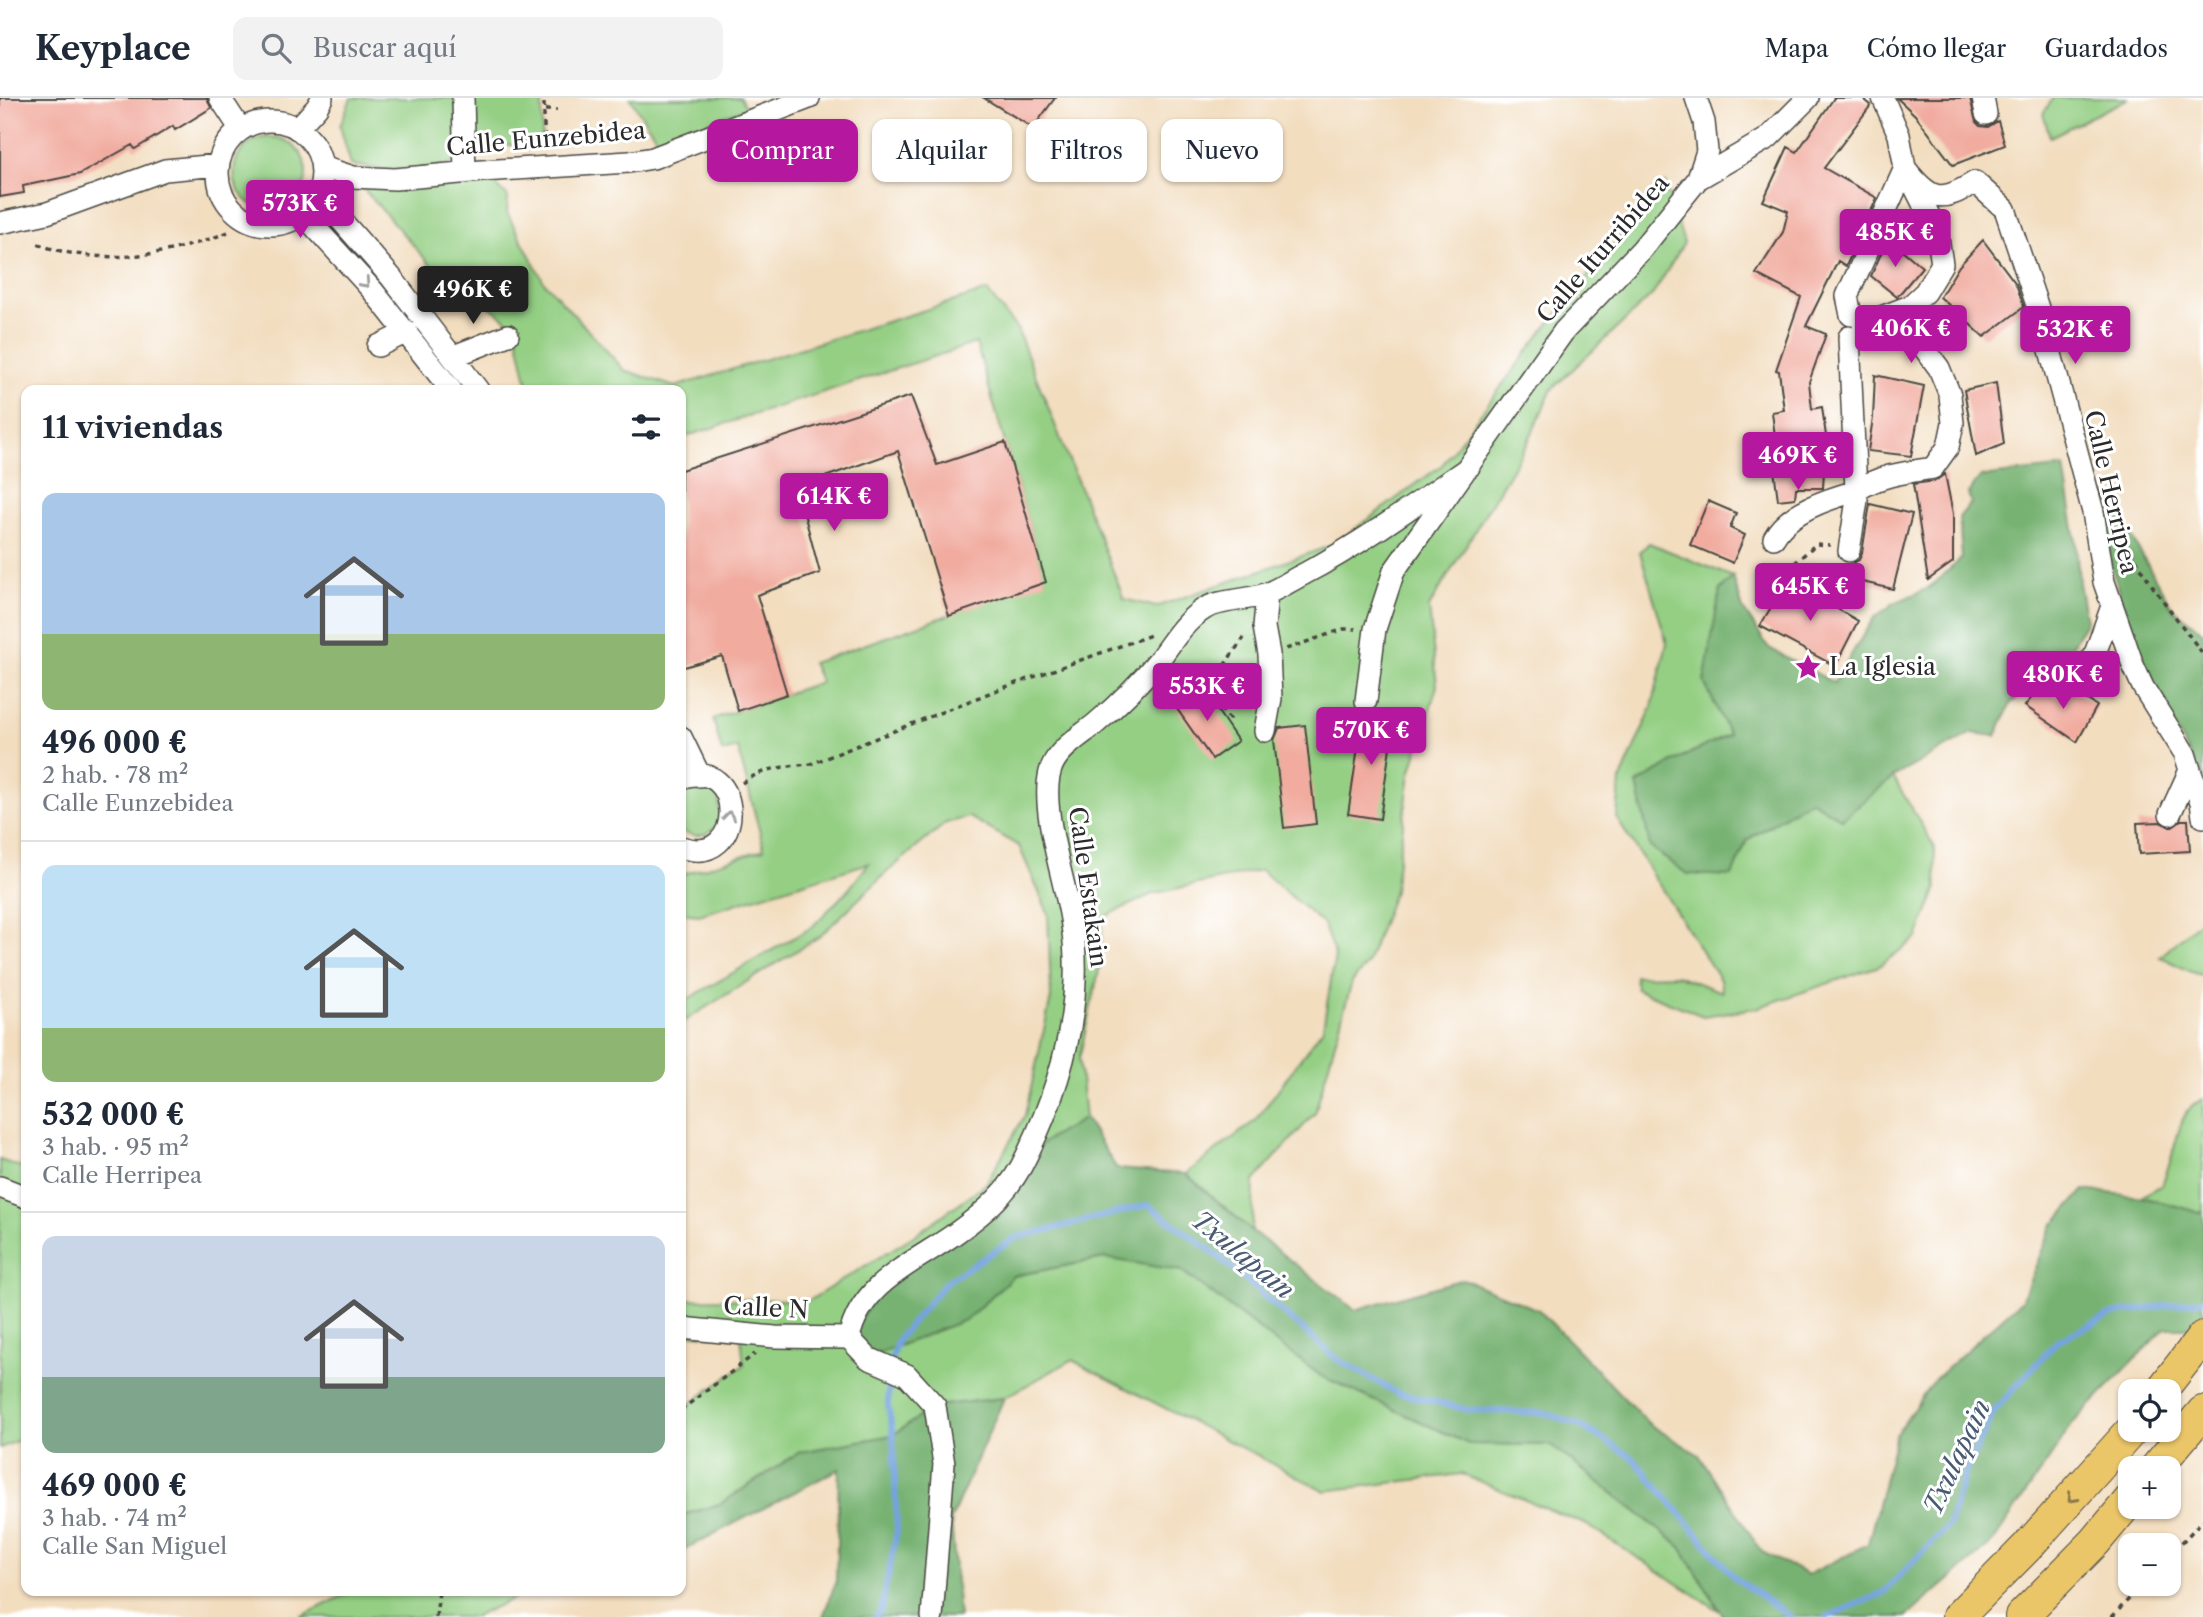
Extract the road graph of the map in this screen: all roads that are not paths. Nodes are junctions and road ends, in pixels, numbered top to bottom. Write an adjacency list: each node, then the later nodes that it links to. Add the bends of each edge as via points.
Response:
1 (220, 98): 9 (street)
2 (322, 98): 8 (street)
3 (463, 98): 13 (street)
4 (809, 98): 13 (street, Calle Eunzebidea, via 653,158)
5 (1696, 98): 14 (street, via 1707,151)
6 (1808, 98): 14 (street, Calle Iturribidea, via 1768,138)
7 (1882, 98): 12 (street, via 1899,135)
8 (297, 129): 9 (street, via 269,121); 11 (street, via 318,152)
9 (241, 130): 10 (street, via 230,139)
10 (218, 165): 16 (street, via 223,196 244,219 274,226); 17 (street, via 165,170 47,213)
11 (322, 167): 13 (street, Calle Eunzebidea, via 353,177 396,179); 15 (street)
12 (1905, 168): 18 (street, via 1937,231 1941,264 1925,292); 19 (street, via 1847,296); 31 (street, Calle Herripea, via 1920,187 1942,197 1975,182 2005,209 2042,320 2092,509)
13 (465, 173)
14 (1698, 179): 26 (street, Calle Iturribidea, via 1642,249 1564,331)
15 (318, 194): 16 (street); 23 (street)
16 (303, 214): 20 (street, one-way to 20)
17 (0, 223)
18 (1910, 306): 19 (street); 27 (street, via 1913,332 1939,368 1950,395 1953,423 1948,447 1933,468 1896,473)
19 (1854, 325): 27 (street)
20 (407, 332): 22 (street); 24 (street)
21 (508, 335): 23 (street)
22 (378, 346)
23 (454, 356): 25 (street)
24 (447, 385)
25 (474, 385)
26 (1469, 467): 30 (street, Calle Estakain, via 1332,559); 33 (street, Calle Iturribidea, via 1394,571 1376,629)
27 (1856, 491): 28 (street, via 1790,520); 29 (street)
28 (1774, 538)
29 (1849, 551)
30 (1267, 594): 34 (street, via 1264,627 1271,698); 45 (street, Calle Estakain, via 1207,607 1186,622 1115,708 1062,752 1050,771 1055,845 1072,919 1077,971 1070,1030 1047,1115 1017,1177 989,1208 885,1280 865,1300)
31 (2112, 606): 32 (street); 36 (street, Calle Herripea, via 2143,687 2185,754)
32 (2080, 680)
33 (1366, 701)
34 (1265, 730)
35 (686, 759): 37 (street)
36 (2190, 770): 38 (street); 39 (street, Calle Herripea)
37 (690, 777): 40 (street, one-way to 37, via 700,849 723,837 732,813 718,784)
38 (2170, 814)
39 (2203, 817)
40 (686, 848)
41 (0, 1187): 42 (street)
42 (21, 1195)
43 (686, 1328): 45 (street, Calle N)
44 (2203, 1337): 46 (highway)
45 (849, 1338): 51 (street, via 868,1358 907,1375 935,1406 944,1464)
46 (2170, 1379)
47 (2201, 1415): 49 (highway)
48 (2122, 1442): 52 (highway, one-way to 52)
49 (2166, 1456)
50 (2118, 1514): 53 (highway)
51 (932, 1617)
52 (1958, 1617)
53 (2021, 1617)

